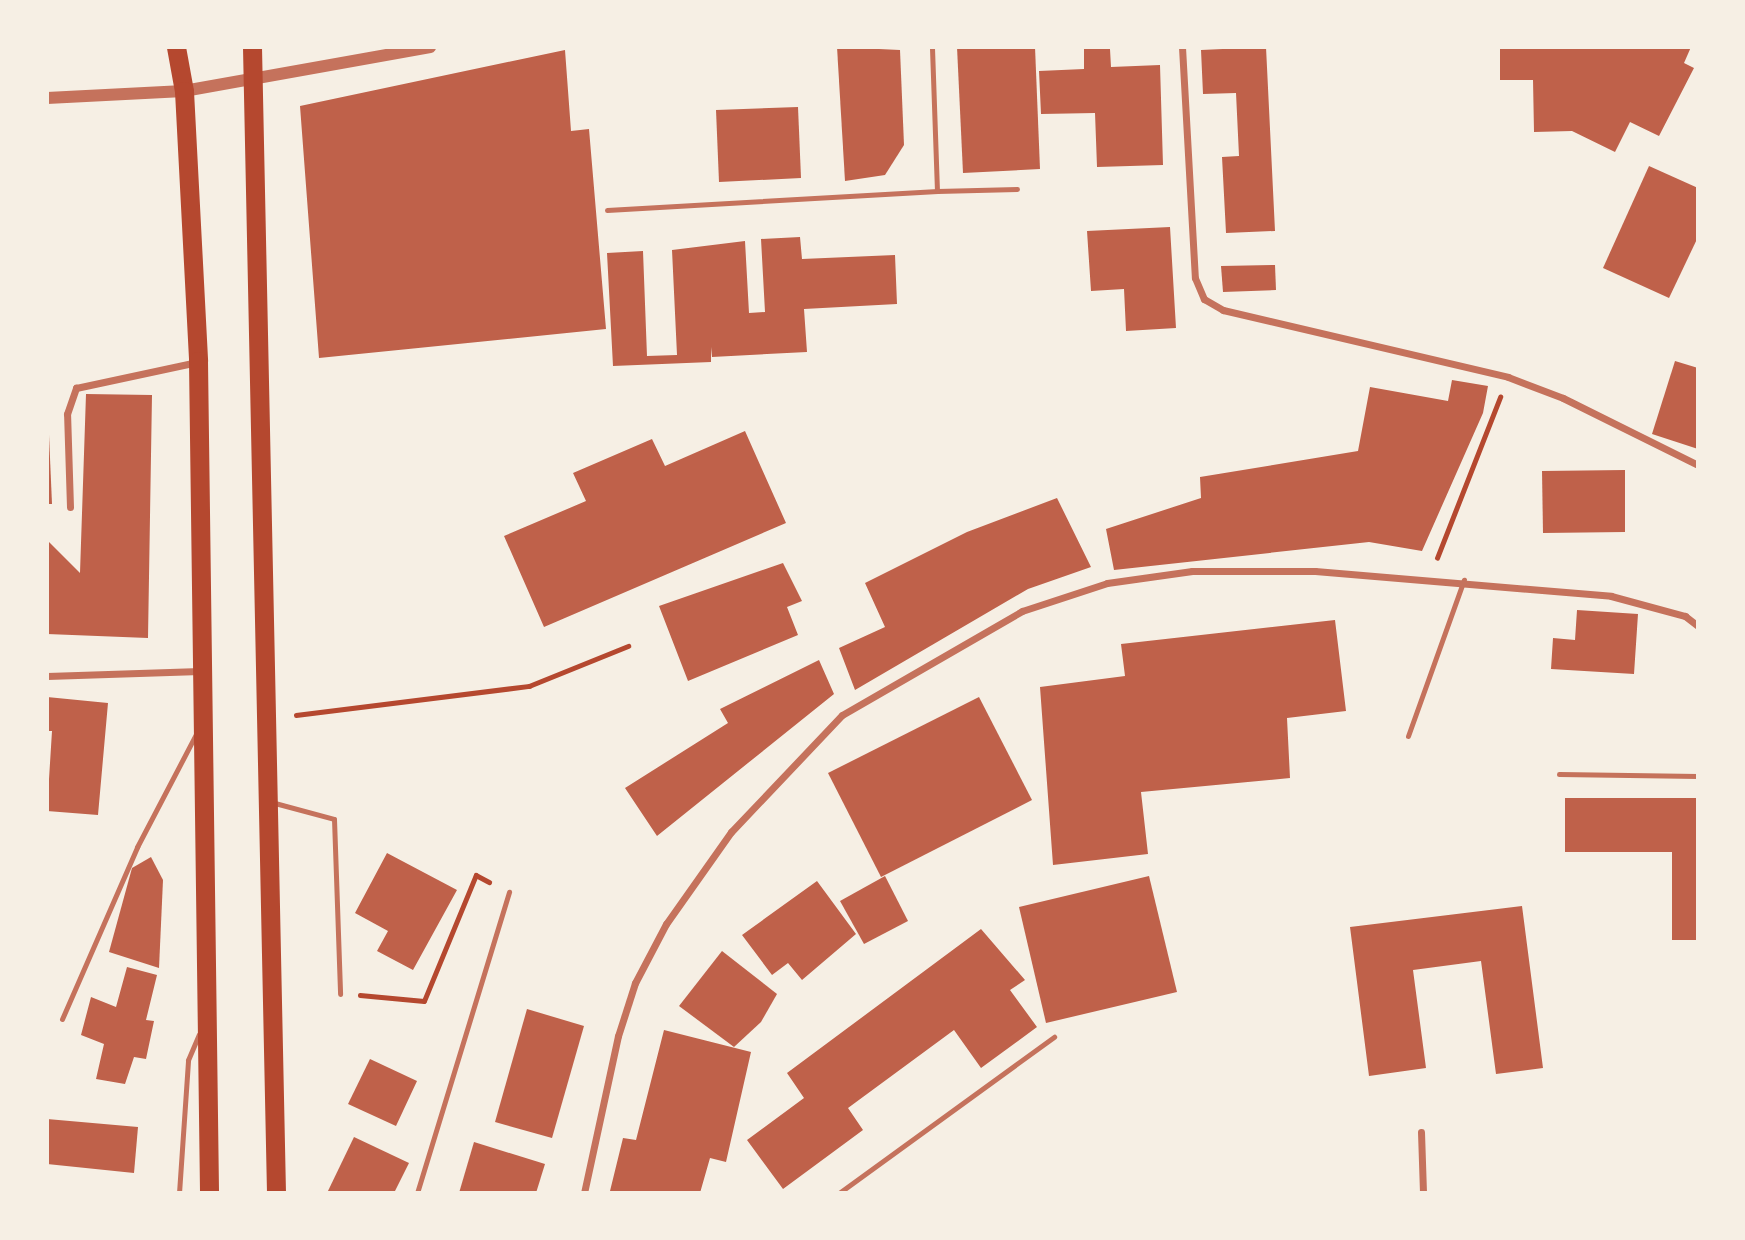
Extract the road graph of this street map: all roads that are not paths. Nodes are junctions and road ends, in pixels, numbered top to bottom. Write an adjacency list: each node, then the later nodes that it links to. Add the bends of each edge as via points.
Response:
1 (176, 47): 7 (highway)
2 (252, 47): 6 (highway)
3 (430, 47): 6 (street)
4 (932, 47): 10 (lane)
5 (1182, 47): 13 (street, via 1195,278 1204,299 1223,310 1508,377)
6 (252, 80): 7 (street); 23 (highway)
7 (184, 91): 8 (street); 12 (highway)
8 (47, 98)
9 (1017, 189): 10 (lane)
10 (937, 191): 11 (lane)
11 (607, 210)
12 (198, 361): 14 (street, via 76,388 67,414); 17 (highway)
13 (1698, 465)
14 (70, 507)
15 (1464, 580): 16 (street, via 1611,596 1685,616); 20 (lane); 34 (street, via 1428,582 1315,571 1192,571 1107,583 1022,611 842,715 731,832 635,983 618,1036)
16 (1698, 626)
17 (201, 671): 18 (street); 19 (highway)
18 (47, 676)
19 (205, 718): 26 (highway); 27 (lane, via 136,847)
20 (1408, 736)
21 (1559, 774): 22 (lane)
22 (1698, 776)
23 (268, 801): 25 (lane, via 334,819); 32 (highway)
24 (509, 892): 33 (lane)
25 (340, 994)
26 (207, 1015): 30 (lane, via 188,1060); 31 (highway)
27 (62, 1019)
28 (1054, 1037): 35 (lane)
29 (1421, 1132): 36 (street)
30 (179, 1193)
31 (209, 1193)
32 (276, 1193)
33 (416, 1193)
34 (584, 1193)
35 (839, 1193)
36 (1423, 1193)

